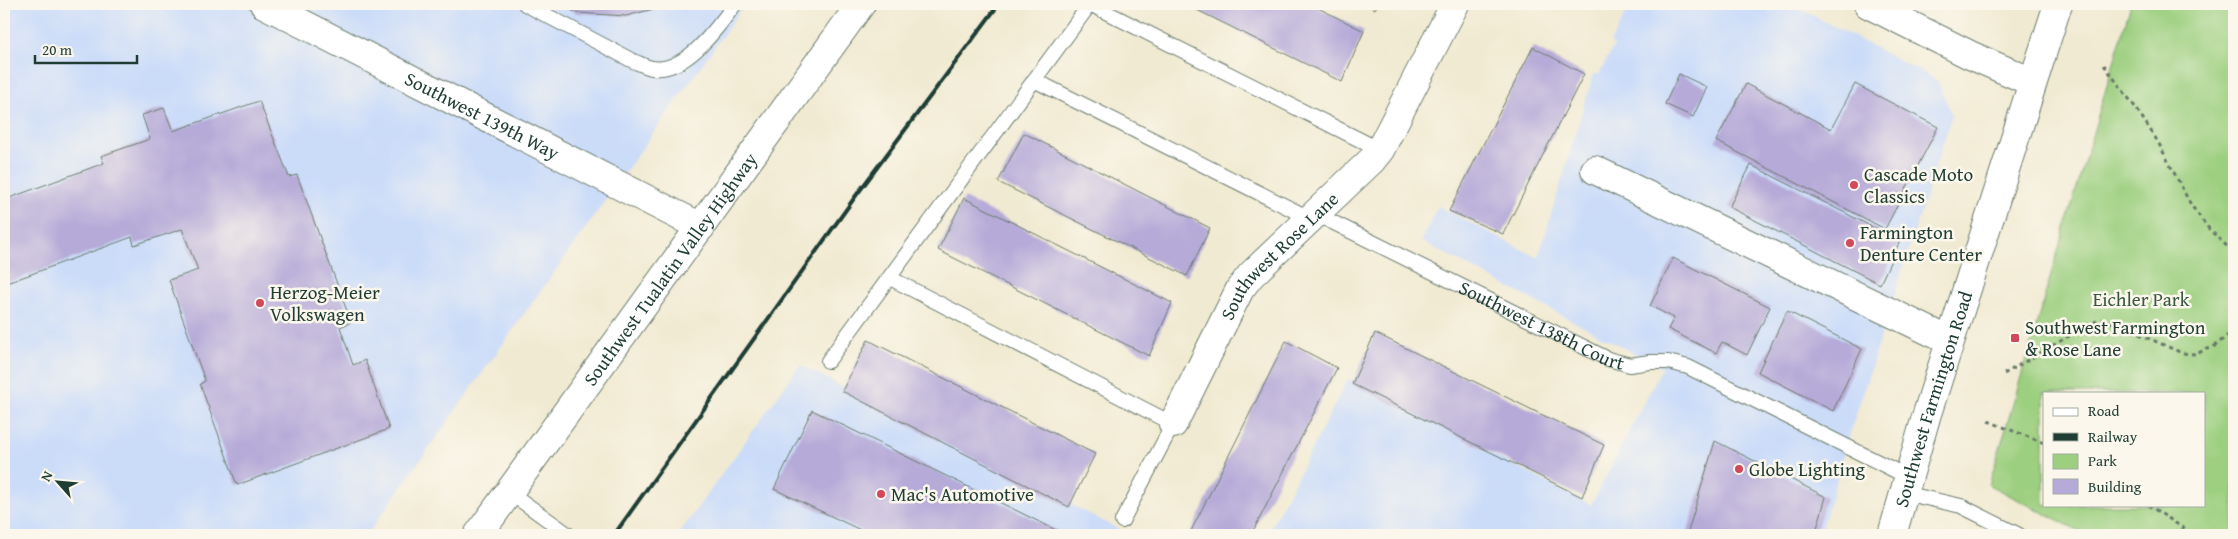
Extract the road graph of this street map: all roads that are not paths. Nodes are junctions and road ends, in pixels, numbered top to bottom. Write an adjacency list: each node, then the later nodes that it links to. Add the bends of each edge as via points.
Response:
1 (264, 4): 14 (street, Southwest 139th Way)
2 (525, 4): 3 (lane, via 652,68 670,66 689,57)
3 (735, 4)
4 (861, 4): 14 (street, Southwest Tualatin Valley Highway)
5 (1090, 4): 9 (lane); 11 (lane)
6 (1455, 4): 11 (street, Southwest Rose Lane)
7 (1868, 4): 10 (street)
8 (2058, 4): 10 (street, Southwest Farmington Road)
9 (1034, 80): 13 (lane, Southwest 138th Court); 15 (lane)
10 (2032, 82): 16 (street, Southwest Farmington Road)
11 (1380, 150): 13 (street, Southwest Rose Lane)
12 (1595, 170): 16 (street)
13 (1313, 216): 18 (street, Southwest Rose Lane, via 1240,289); 19 (lane, Southwest 138th Court, via 1608,359 1630,365 1668,362 1688,367)
14 (701, 227): 20 (street, Southwest Tualatin Valley Highway)
15 (890, 278): 17 (lane); 18 (lane)
16 (1950, 341): 19 (street, Southwest Farmington Road)
17 (828, 361)
18 (1173, 424): 21 (lane, Southwest Rose Lane)
19 (1906, 485): 24 (street, Southwest Farmington Road); 25 (lane, Southwest 138th Court, via 1961,506)
20 (509, 492): 22 (street, Southwest Tualatin Valley Highway); 23 (lane)
21 (1122, 521)
22 (478, 535)
23 (569, 535)
24 (1892, 535)
25 (2020, 535)

